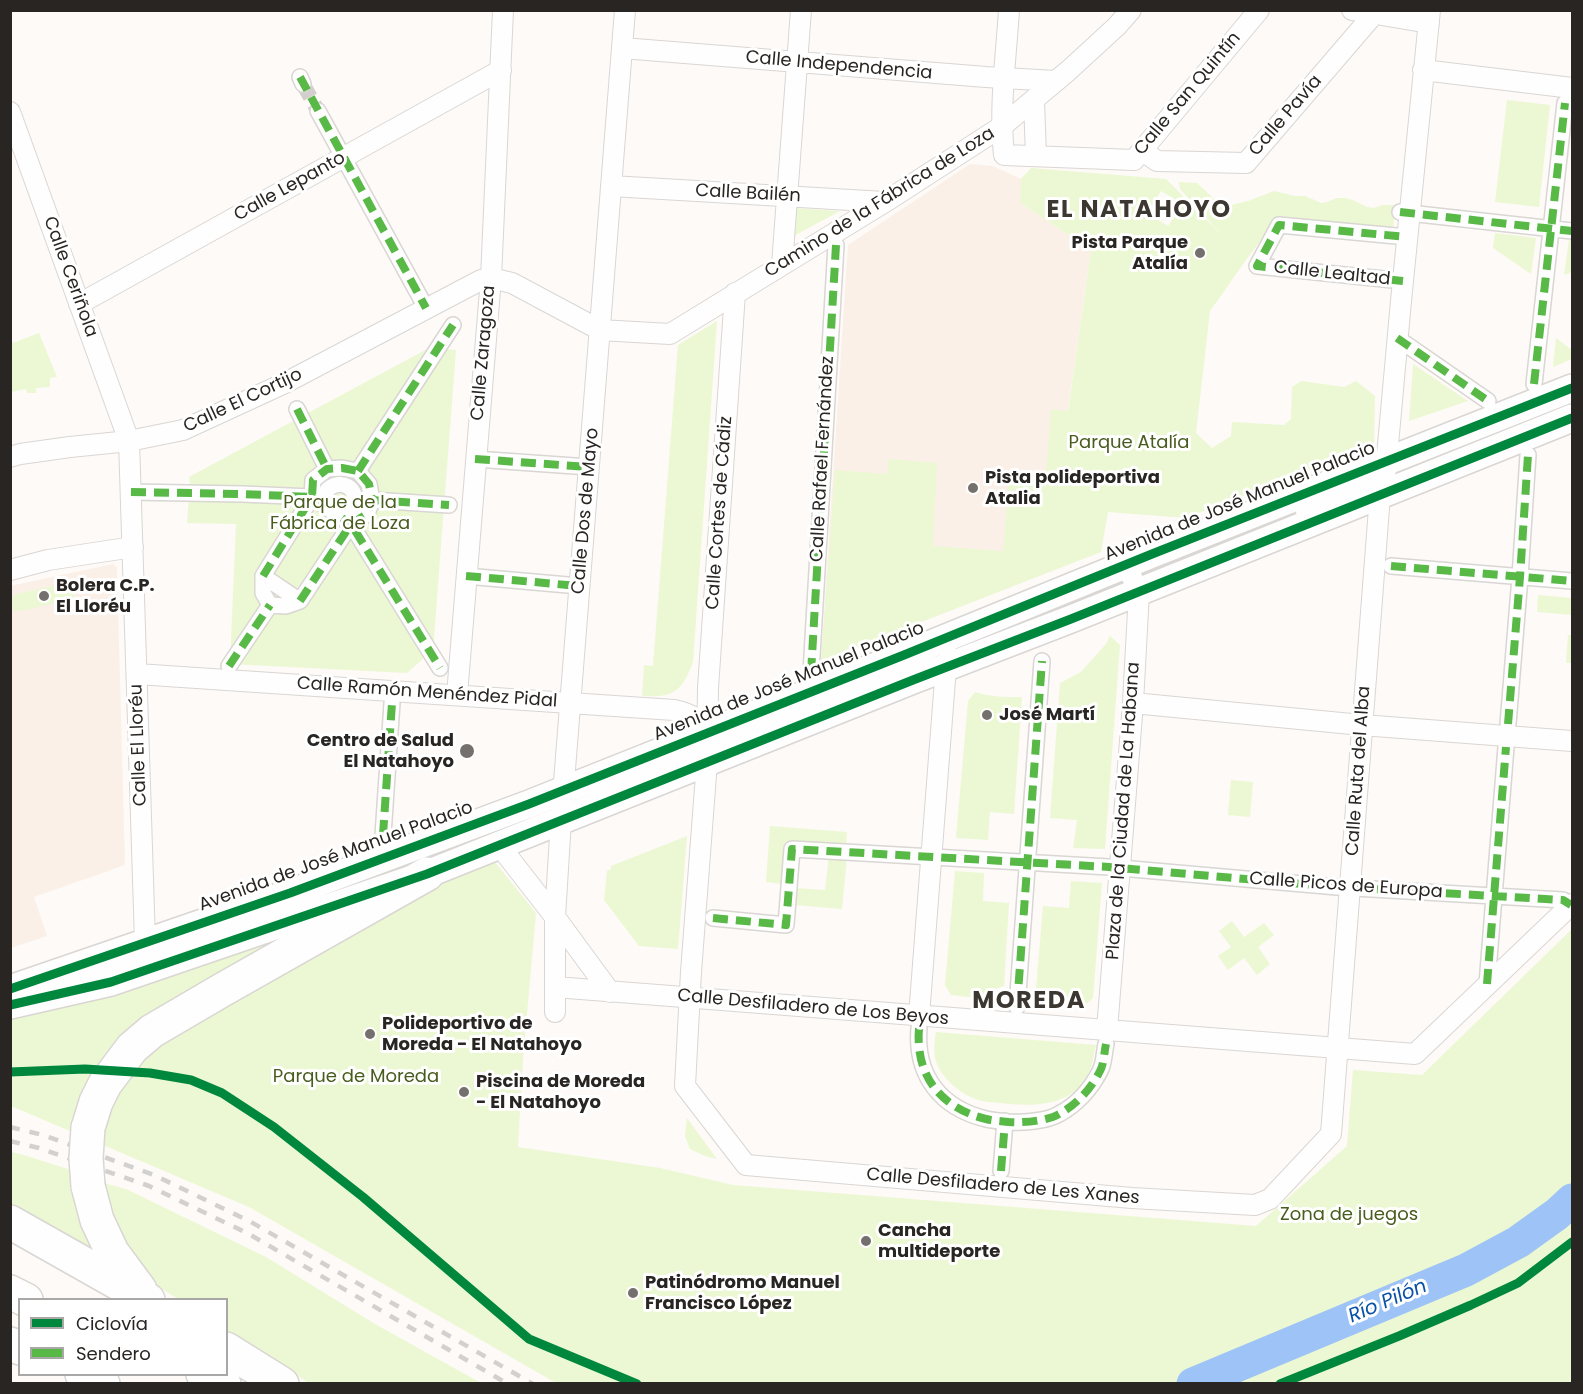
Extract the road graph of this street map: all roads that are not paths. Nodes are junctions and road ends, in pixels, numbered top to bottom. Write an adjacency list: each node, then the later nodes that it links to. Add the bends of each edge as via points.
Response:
1 (503, 10): 12 (street, Calle Zaragoza)
2 (625, 10): 10 (street, Calle Dos de Mayo)
3 (801, 10): 11 (street)
4 (1009, 10): 14 (street)
5 (1131, 10): 15 (street, Camino de la Fábrica de Loza)
6 (1259, 10): 21 (street, Calle San Quintín)
7 (1352, 10): 8 (street)
8 (1374, 14): 9 (street); 21 (street, Calle Pavía, via 1246,163 1157,161)
9 (1429, 17): 13 (street, Calle Lealtad)
10 (622, 48): 11 (street, Calle Independencia); 24 (street, Calle Dos de Mayo)
11 (797, 62): 14 (street, Calle Independencia); 25 (street)
12 (501, 70): 23 (street, Calle Lepanto); 33 (street, Calle Zaragoza)
13 (1423, 70): 16 (street); 27 (street, Calle Lealtad)
14 (1005, 79): 15 (street, Calle Independencia); 20 (street)
15 (1056, 81): 17 (street, Camino de la Fábrica de Loza)
16 (1568, 95): 28 (street)
17 (1034, 101): 20 (street, Camino de la Fábrica de Loza); 22 (street)
18 (318, 111): 23 (street)
19 (10, 112): 36 (street, Calle Ceriñola)
20 (1001, 127): 22 (street, Calle San Quintín, via 1004,155); 26 (street, Camino de la Fábrica de Loza)
21 (1144, 148): 22 (street, Calle San Quintín, via 1134,160)
22 (1036, 156)
23 (344, 158): 36 (street, Calle Lepanto); 37 (street)
24 (611, 186): 25 (street, Calle Bailén); 39 (street, Calle Dos de Mayo)
25 (787, 196): 26 (street, Calle Bailén); 32 (street)
26 (885, 202): 32 (street, Camino de la Fábrica de Loza)
27 (1404, 213): 28 (street); 30 (street, Calle Lealtad)
28 (1551, 228): 29 (street); 41 (street)
29 (1572, 231)
30 (1407, 237): 34 (street, Calle Lealtad); 34 (street, Calle Lealtad, via 1279,225 1257,266)
31 (836, 245): 78 (street, Calle Rafael Fernández)
32 (782, 265): 35 (street, Camino de la Fábrica de Loza)
33 (491, 279): 37 (street, Calle El Cortijo, via 481,280); 39 (street, via 512,283); 49 (street, Calle Zaragoza)
34 (1402, 281): 40 (street, Calle Lealtad)
35 (735, 293): 39 (street, Camino de la Fábrica de Loza, via 670,334); 86 (street, Calle Cortes de Cádiz)
36 (80, 304): 46 (street, Calle Ceriñola)
37 (426, 308): 46 (street, Calle El Cortijo, via 285,383 183,430)
38 (453, 325): 53 (street)
39 (600, 330): 51 (street, Calle Dos de Mayo)
40 (1397, 338): 43 (street); 50 (street, Calle Lealtad)
41 (1534, 384)
42 (1572, 388): 50 (main road, Avenida de José Manuel Palacio)
43 (1488, 401)
44 (297, 409): 52 (street)
45 (1572, 418): 55 (main road, Avenida de José Manuel Palacio)
46 (129, 441): 48 (street, Calle El Cortijo); 54 (street, Calle El Lloréu)
47 (1528, 455): 67 (street)
48 (10, 457)
49 (475, 459): 51 (street); 66 (street, Calle Zaragoza)
50 (1387, 461): 61 (main road, Avenida de José Manuel Palacio); 64 (street, Avenida de José Manuel Palacio, via 1385,478 1270,525)
51 (589, 467): 69 (street, Calle Dos de Mayo)
52 (327, 469): 53 (street); 56 (street, via 313,480)
53 (358, 471): 57 (street, via 369,484)
54 (131, 492): 56 (street); 60 (street, Calle El Lloréu)
55 (1380, 495): 64 (main road, Avenida de José Manuel Palacio); 85 (street, Calle Ruta del Alba)
56 (316, 500): 59 (street); 59 (street, via 330,487 345,484 355,495); 65 (street)
57 (372, 500): 58 (street); 59 (street, via 367,514)
58 (449, 505)
59 (347, 520): 71 (street); 77 (street)
60 (133, 547): 63 (street); 79 (street, Calle El Lloréu)
61 (1126, 565): 70 (street, Avenida de José Manuel Palacio); 73 (main road, Avenida de José Manuel Palacio)
62 (1391, 566): 67 (street)
63 (10, 570)
64 (1194, 570): 70 (main road, Avenida de José Manuel Palacio)
65 (263, 576): 71 (street); 72 (street, via 263,593)
66 (466, 576): 69 (street); 80 (street, Calle Zaragoza)
67 (1520, 577): 68 (street); 84 (street)
68 (1572, 581)
69 (579, 586): 82 (street, Calle Dos de Mayo)
70 (1139, 592): 76 (main road, Avenida de José Manuel Palacio); 83 (street, Plaza de la Ciudad de La Habana)
71 (300, 600): 72 (street, via 286,606)
72 (270, 605): 75 (street)
73 (959, 633): 76 (street); 86 (main road, Avenida de José Manuel Palacio)
74 (1042, 661): 95 (street)
75 (229, 666)
76 (946, 667): 89 (main road, Avenida de José Manuel Palacio); 94 (street, Plaza de la Ciudad de La Habana)
77 (440, 668)
78 (811, 673)
79 (137, 674): 80 (street, Calle Ramón Menéndez Pidal); 103 (street, Calle El Lloréu)
80 (457, 695): 82 (street, Calle Ramón Menéndez Pidal)
81 (392, 702): 92 (street)
82 (571, 702): 86 (street, Calle Ramón Menéndez Pidal, via 688,713); 90 (street, Calle Dos de Mayo)
83 (1133, 703): 85 (street); 96 (street, Plaza de la Ciudad de La Habana)
84 (1508, 724)
85 (1362, 725): 87 (street); 98 (street, Calle Ruta del Alba)
86 (707, 733): 89 (street, Calle Cortes de Cádiz); 90 (main road, Avenida de José Manuel Palacio)
87 (1572, 741)
88 (1506, 747): 99 (street)
89 (707, 762): 91 (main road, Avenida de José Manuel Palacio); 108 (street, Calle Desfiladero de Les Xanes)
90 (564, 790): 91 (street, Calle Dos de Mayo); 103 (main road, Avenida de José Manuel Palacio, via 290,893)
91 (561, 820): 93 (main road, Avenida de José Manuel Palacio); 101 (street, Calle Dos de Mayo)
92 (383, 835)
93 (499, 845): 97 (main road, Avenida de José Manuel Palacio); 101 (street)
94 (932, 857): 95 (street, Calle Picos de Europa); 102 (street, Calle Picos de Europa, via 792,849 786,925); 112 (street, Plaza de la Ciudad de La Habana)
95 (1028, 863): 96 (street, Calle Picos de Europa); 110 (street)
96 (1120, 868): 98 (street, Calle Picos de Europa); 113 (street, Plaza de la Ciudad de La Habana)
97 (428, 874): 109 (main road, Avenida de José Manuel Palacio, via 111,982); 119 (highway, bridge, via 152,1031 132,1048 105,1084 88,1128 88,1186 97,1220 112,1252)
98 (1350, 888): 99 (street, Calle Picos de Europa); 114 (street, Calle Ruta del Alba)
99 (1494, 895): 100 (street, Calle Picos de Europa, via 1563,900); 104 (street)
100 (1572, 905): 104 (street)
101 (555, 916): 105 (street, Calle Dos de Mayo); 107 (street)
102 (713, 918)
103 (145, 942): 106 (main road, Avenida de José Manuel Palacio)
104 (1487, 984): 114 (street, Calle Desfiladero de Los Beyos, via 1415,1053)
105 (555, 987): 107 (street, Calle Desfiladero de Los Beyos); 111 (street, Calle Dos de Mayo)
106 (10, 988)
107 (610, 992): 108 (street, Calle Desfiladero de Los Beyos)
108 (690, 998): 112 (street, Calle Desfiladero de Los Beyos); 114 (street, Calle Desfiladero de Les Xanes, via 685,1086 746,1165 1132,1198 1255,1205 1270,1199 1331,1134)
109 (10, 1005)
110 (1017, 1007)
111 (555, 1012)
112 (919, 1022): 113 (street, Calle Desfiladero de Los Beyos); 115 (street, Plaza de la Ciudad de La Habana, via 920,1054 927,1077 943,1099 966,1113)
113 (1106, 1037): 114 (street, Calle Desfiladero de Los Beyos); 115 (street, Plaza de la Ciudad de La Habana, via 1101,1070 1082,1098 1058,1116 1023,1123)
114 (1338, 1047)
115 (1005, 1121): 116 (street)
116 (1001, 1171)
117 (10, 1222): 118 (highway)
118 (145, 1298)
119 (146, 1298)
120 (228, 1350): 125 (highway)
121 (87, 1376): 123 (highway)
122 (208, 1376): 124 (highway)
123 (103, 1383)
124 (224, 1383)
125 (282, 1383)

